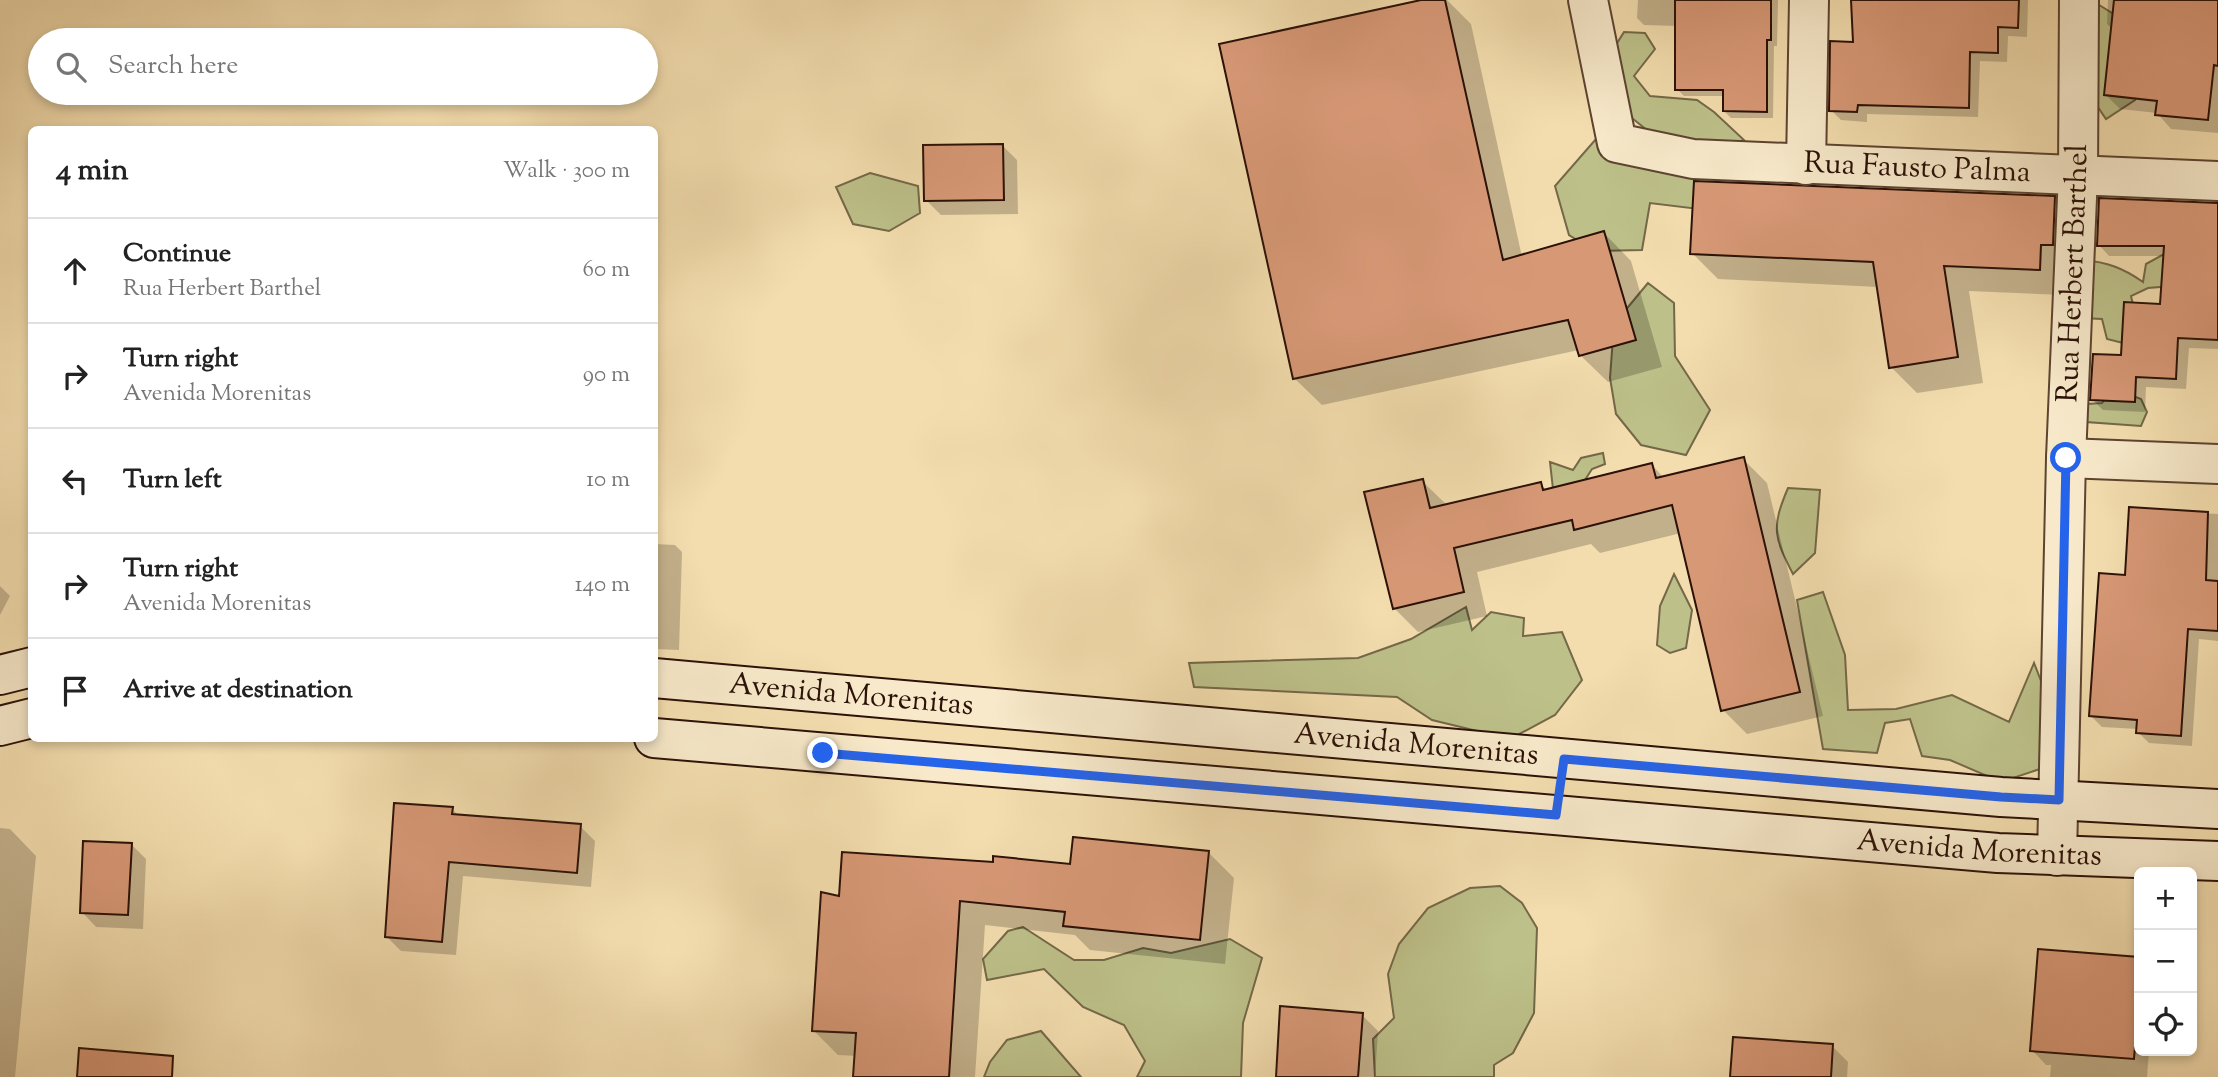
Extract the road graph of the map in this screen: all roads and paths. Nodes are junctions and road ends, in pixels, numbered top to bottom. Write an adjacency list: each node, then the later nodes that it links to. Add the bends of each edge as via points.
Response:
1 (1588, 0): 4 (main road, Rua Fausto Palma, via 1617,143 1693,159)
2 (1809, 0): 4 (main road)
3 (2079, 0): 5 (main road, Rua Herbert Barthel)
4 (1806, 165): 5 (main road, Rua Fausto Palma)
5 (2078, 174): 6 (main road, Rua Fausto Palma); 7 (main road, Rua Herbert Barthel)
6 (2218, 181)
7 (2066, 458): 8 (main road); 18 (main road, Rua Herbert Barthel)
8 (2218, 464)
9 (28, 668): 10 (main road)
10 (0, 675)
11 (658, 678): 12 (main road, Avenida Morenitas)
12 (832, 694): 16 (main road); 17 (main road, Avenida Morenitas)
13 (28, 719): 14 (main road)
14 (0, 726)
15 (658, 738): 16 (main road, Avenida Morenitas)
16 (823, 753): 20 (main road, Avenida Morenitas)
17 (1564, 759): 18 (main road, Avenida Morenitas); 20 (main road)
18 (2059, 800): 19 (main road, Avenida Morenitas); 21 (main road, Rua Herbert Barthel)
19 (2218, 809)
20 (1556, 815): 21 (main road, Avenida Morenitas)
21 (2057, 856): 22 (main road, Avenida Morenitas)
22 (2218, 861)

